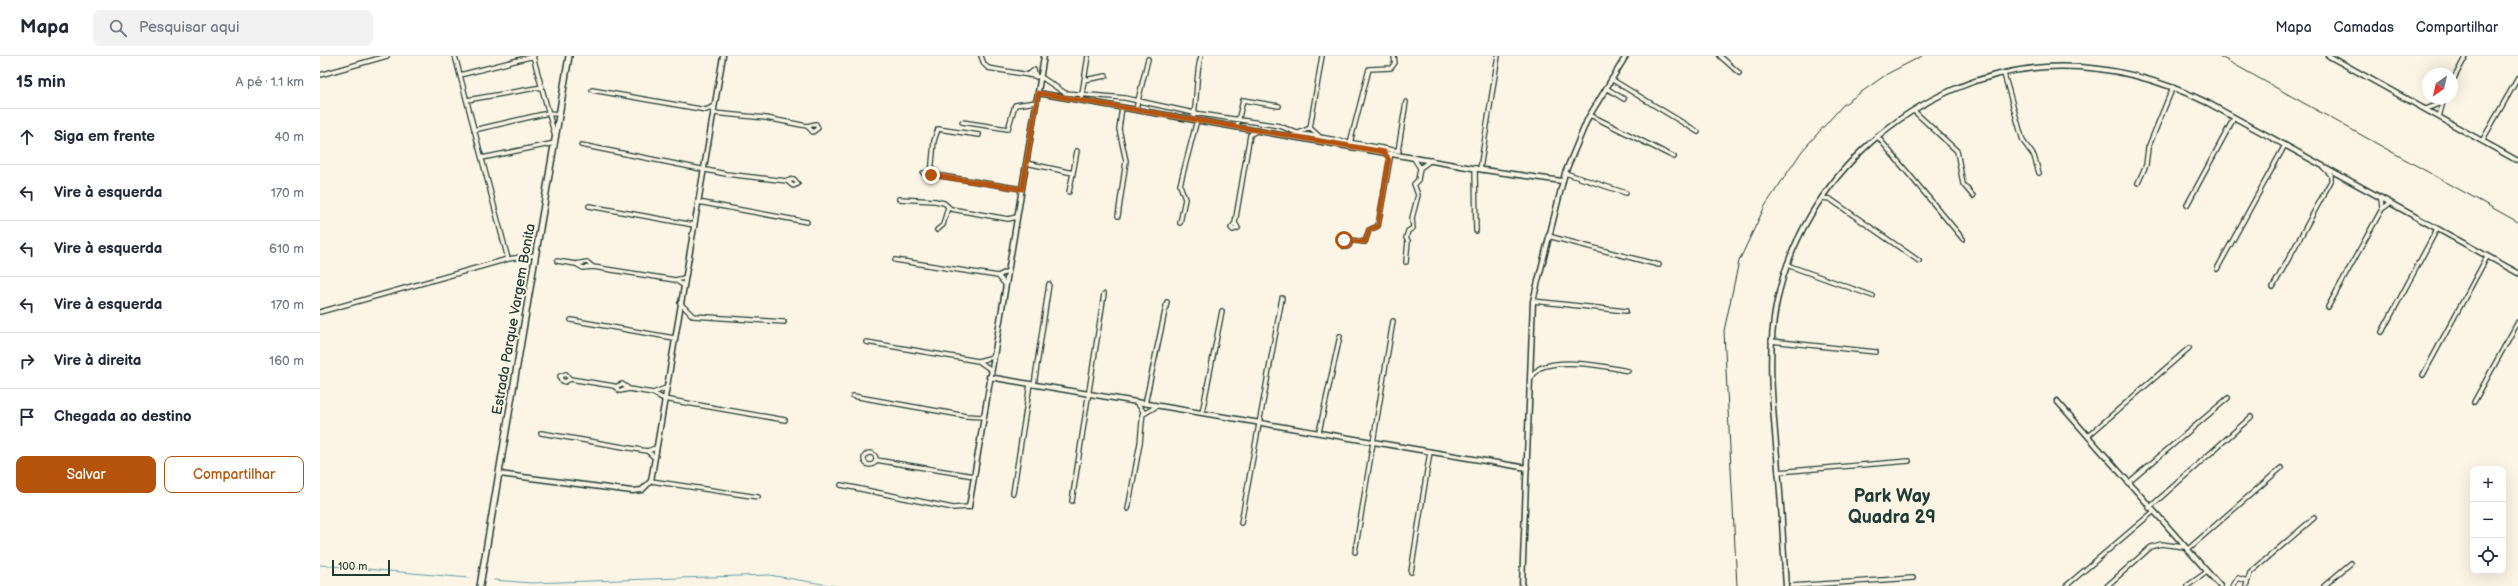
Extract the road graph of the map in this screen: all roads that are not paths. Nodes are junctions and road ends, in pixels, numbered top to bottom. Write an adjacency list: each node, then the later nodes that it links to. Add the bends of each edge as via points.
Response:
1 (370, 56): 19 (street)
2 (387, 56): 19 (street)
3 (455, 56): 22 (street)
4 (533, 56): 22 (street); 30 (street)
5 (569, 56): 53 (main road, Estrada Parque Vargem Bonita)
6 (723, 56): 44 (street)
7 (981, 56): 26 (street, via 988,68 1028,75 1034,70)
8 (1044, 56): 26 (street)
9 (1088, 56): 29 (street)
10 (1201, 56): 52 (street, via 1198,66 1198,100)
11 (1322, 56): 64 (street)
12 (1394, 56): 78 (street, via 1395,63 1391,68 1368,69)
13 (1498, 56): 94 (street)
14 (1626, 56): 28 (street)
15 (1720, 56): 21 (street)
16 (2466, 56): 20 (street)
17 (2332, 57): 48 (street)
18 (1148, 59): 39 (street)
19 (371, 61): 24 (street)
20 (2458, 71)
21 (1739, 73)
22 (460, 74): 37 (street)
23 (2004, 74): 31 (street, via 2045,68 2077,67 2124,73); 50 (street, via 1972,83); 99 (street, via 2023,141 2034,156)
24 (320, 75)
25 (1106, 76): 29 (street)
26 (1039, 77): 34 (street); 35 (street, via 1066,93)
27 (2518, 78): 75 (street)
28 (1611, 79): 32 (street); 67 (street)
29 (1084, 80): 35 (street)
30 (542, 87): 37 (street); 51 (street)
31 (2173, 87): 57 (street); 104 (street, via 2148,148 2146,165)
32 (1606, 88): 36 (street); 55 (street)
33 (592, 90): 49 (street)
34 (1038, 93): 38 (street); 40 (street)
35 (1082, 95): 38 (street); 39 (street)
36 (1624, 98)
37 (467, 100): 65 (street)
38 (1081, 100): 46 (street)
39 (1138, 101): 47 (street); 52 (street)
40 (1037, 102): 60 (street, via 1014,105 1008,129); 91 (street)
41 (1406, 102): 84 (street)
42 (2438, 104): 48 (street)
43 (2441, 104): 56 (street)
44 (714, 106): 49 (street); 54 (street)
45 (1279, 106): 59 (street, via 1243,100)
46 (1122, 107): 47 (street); 120 (street, via 1119,129 1126,161)
47 (1136, 109): 58 (street)
48 (2426, 109): 56 (street)
49 (706, 110): 54 (street)
50 (1914, 111): 72 (street); 109 (street, via 1957,151 1963,184)
51 (548, 113): 53 (street); 65 (street); 74 (street)
52 (1194, 113): 58 (street); 59 (street)
53 (560, 114): 74 (main road, Estrada Parque Vargem Bonita)
54 (713, 115): 61 (street, via 766,118); 95 (street)
55 (1590, 115): 86 (street); 98 (street)
56 (2439, 117): 75 (street)
57 (2234, 118): 80 (street); 116 (street)
58 (1195, 120): 62 (street); 124 (street, via 1180,185 1185,199)
59 (1238, 120): 62 (street); 68 (street, via 1280,126)
60 (962, 122)
61 (807, 126)
62 (1237, 126): 63 (street)
63 (1246, 128): 66 (street); 70 (street)
64 (1310, 128): 68 (street); 73 (street)
65 (474, 130): 87 (street)
66 (1257, 130): 70 (street); 71 (street)
67 (1698, 132)
68 (1297, 133): 71 (street); 73 (street)
69 (979, 134): 100 (street, via 938,129 934,141)
70 (1250, 135): 125 (street)
71 (1292, 136): 76 (street)
72 (1877, 136): 106 (street, via 1842,170); 132 (street)
73 (1320, 137): 76 (street); 78 (street)
74 (556, 138): 77 (main road, Estrada Parque Vargem Bonita)
75 (2482, 141): 90 (street)
76 (1326, 142): 78 (street)
77 (555, 143): 87 (street); 134 (main road, Estrada Parque Vargem Bonita)
78 (1350, 144): 82 (street); 84 (street)
79 (582, 145): 95 (street, via 689,165)
80 (2285, 146): 93 (street); 145 (street)
81 (1077, 151): 97 (street)
82 (1384, 152): 83 (street); 88 (street)
83 (1391, 153): 84 (street); 88 (street)
84 (1398, 153): 85 (street)
85 (1413, 157): 89 (street); 92 (street)
86 (1674, 157)
87 (482, 158): 136 (street)
88 (1389, 160): 133 (street, via 1378,226 1369,230 1365,242)
89 (1431, 160): 92 (street); 94 (street)
90 (2518, 161)
91 (1026, 163): 97 (street); 105 (street)
92 (1420, 168): 140 (street, via 1414,187 1418,195 1412,218 1413,228 1408,231 1406,238)
93 (2324, 168): 113 (street); 154 (street, via 2331,175 2331,181)
94 (1480, 169): 101 (street); 101 (street); 103 (street)
95 (703, 170): 102 (street); 114 (street)
96 (923, 173): 100 (street)
97 (1073, 173): 107 (street)
98 (1565, 173): 103 (street); 108 (street)
99 (2038, 173)
100 (931, 175): 105 (street)
101 (1477, 176): 130 (street)
102 (788, 181)
103 (1562, 181): 131 (street)
104 (2138, 183)
105 (1022, 189): 121 (street)
106 (1827, 190): 110 (street); 112 (street)
107 (1069, 192)
108 (1626, 193)
109 (1973, 196)
110 (1822, 198): 112 (street); 143 (street, via 1800,233)
111 (899, 199): 118 (street, via 935,201)
112 (1830, 199): 139 (street)
113 (2381, 199): 115 (street); 119 (street)
114 (698, 202): 123 (street); 127 (street)
115 (2389, 204): 119 (street); 128 (street)
116 (2187, 205)
117 (588, 206): 127 (street)
118 (948, 207): 122 (street); 129 (street, via 943,225)
119 (2382, 209): 161 (street)
120 (1118, 216)
121 (1016, 217): 122 (street); 126 (street)
122 (1008, 219): 126 (street)
123 (807, 222)
124 (1180, 223)
125 (1235, 223)
126 (1015, 224): 146 (street)
127 (694, 225): 149 (street)
128 (2437, 229): 135 (street); 171 (street)
129 (938, 230)
130 (1476, 231)
131 (1548, 236): 142 (street); 158 (street)
132 (1963, 239)
133 (1350, 240)
134 (535, 255): 136 (street); 223 (main road, Estrada Parque Vargem Bonita)
135 (2487, 257): 147 (street); 184 (street)
136 (508, 259): 164 (street)
137 (894, 260): 148 (street)
138 (557, 261): 141 (street)
139 (1919, 261)
140 (1406, 262)
141 (576, 264): 144 (street, via 583,268); 144 (street, via 587,262)
142 (1659, 265)
143 (1787, 265): 156 (street); 174 (street, via 1776,305)
144 (593, 267): 150 (street)
145 (2217, 269)
146 (1008, 271): 148 (street); 151 (street)
147 (2518, 273)
148 (998, 276): 151 (street)
149 (684, 278): 150 (street); 153 (street)
150 (675, 280): 153 (street)
151 (1005, 284): 178 (street)
152 (1049, 284): 188 (street)
153 (683, 285): 160 (street)
154 (2274, 287)
155 (1104, 294): 193 (street)
156 (1873, 296)
157 (1282, 298): 207 (street)
158 (1533, 301): 163 (street); 180 (street)
159 (1167, 302): 200 (street)
160 (680, 303): 165 (street); 166 (street)
161 (2328, 307)
162 (1222, 311): 202 (street)
163 (1626, 311)
164 (320, 312)
165 (688, 313): 166 (street); 169 (street, via 710,318 729,317)
166 (679, 315): 173 (street)
167 (571, 320): 173 (street)
168 (1394, 321): 213 (street)
169 (784, 322)
170 (2518, 322): 198 (street)
171 (2382, 332)
172 (1340, 336): 209 (street)
173 (674, 338): 190 (street)
174 (1771, 341): 177 (street); 222 (street)
175 (866, 342): 179 (street)
176 (2189, 348): 212 (street)
177 (1876, 352)
178 (992, 357): 179 (street); 181 (street)
179 (978, 361): 181 (street)
180 (1531, 363): 182 (street); 187 (street)
181 (990, 369): 185 (street)
182 (1539, 369): 183 (street, via 1572,364); 187 (street)
183 (1628, 371)
184 (2423, 375)
185 (989, 377): 188 (street); 204 (street)
186 (570, 379): 189 (street)
187 (1530, 380): 220 (street)
188 (1032, 384): 193 (street); 228 (street)
189 (615, 387): 191 (street, via 623,392); 191 (street, via 622,384)
190 (666, 388): 192 (street); 196 (street)
191 (629, 389): 192 (street)
192 (653, 393): 196 (street)
193 (1089, 394): 199 (street); 230 (street)
194 (854, 396): 204 (street)
195 (2228, 398): 226 (street)
196 (664, 399): 206 (street); 214 (street)
197 (2057, 402): 212 (street)
198 (2474, 402)
199 (1137, 403): 200 (street); 203 (street, via 1141,407)
200 (1146, 404): 201 (street)
201 (1157, 406): 202 (street); 203 (street)
202 (1202, 413): 207 (street)
203 (1142, 415): 233 (street, via 1140,448 1130,487)
204 (983, 417): 224 (street)
205 (2251, 417): 232 (street)
206 (785, 420)
207 (1259, 422): 208 (street); 211 (street)
208 (1268, 424): 209 (street); 211 (street, via 1262,426)
209 (1319, 432): 213 (street)
210 (541, 433): 215 (street)
211 (1256, 434): 236 (street)
212 (2088, 436): 226 (street)
213 (1373, 442): 216 (street); 238 (street)
214 (656, 448): 215 (street); 217 (street)
215 (647, 451): 217 (street)
216 (1430, 452): 220 (street); 240 (street)
217 (654, 456): 225 (street)
218 (876, 460): 224 (street)
219 (1909, 462): 222 (street)
220 (1527, 468): 247 (street)
221 (2281, 468): 237 (street)
222 (1778, 472): 243 (street)
223 (499, 474): 225 (street, via 632,491 642,490); 246 (main road, Estrada Parque Vargem Bonita)
224 (974, 476): 231 (street)
225 (651, 481): 229 (street)
226 (2128, 483): 232 (street)
227 (841, 485): 231 (street, via 953,508)
228 (1013, 493)
229 (758, 497)
230 (1072, 501)
231 (969, 507)
232 (2149, 508): 234 (street)
233 (1128, 509)
234 (2152, 512): 237 (street); 249 (street)
235 (2314, 518): 244 (street, via 2250,573)
236 (1241, 523)
237 (2186, 549): 241 (street); 250 (street, via 2161,544 2151,547)
238 (1355, 552)
239 (2351, 563): 255 (street)
240 (1411, 572)
241 (2207, 572): 251 (street); 252 (street)
242 (1913, 578): 245 (street)
243 (1785, 580): 245 (street); 248 (street)
244 (2247, 581): 253 (street, via 2239,578); 254 (street)
245 (1792, 585)
246 (480, 586)
247 (1522, 586)
248 (1786, 586)
249 (2066, 586)
250 (2106, 586)
251 (2187, 586)
252 (2220, 586)
253 (2234, 586)
254 (2246, 586)
255 (2324, 586)

